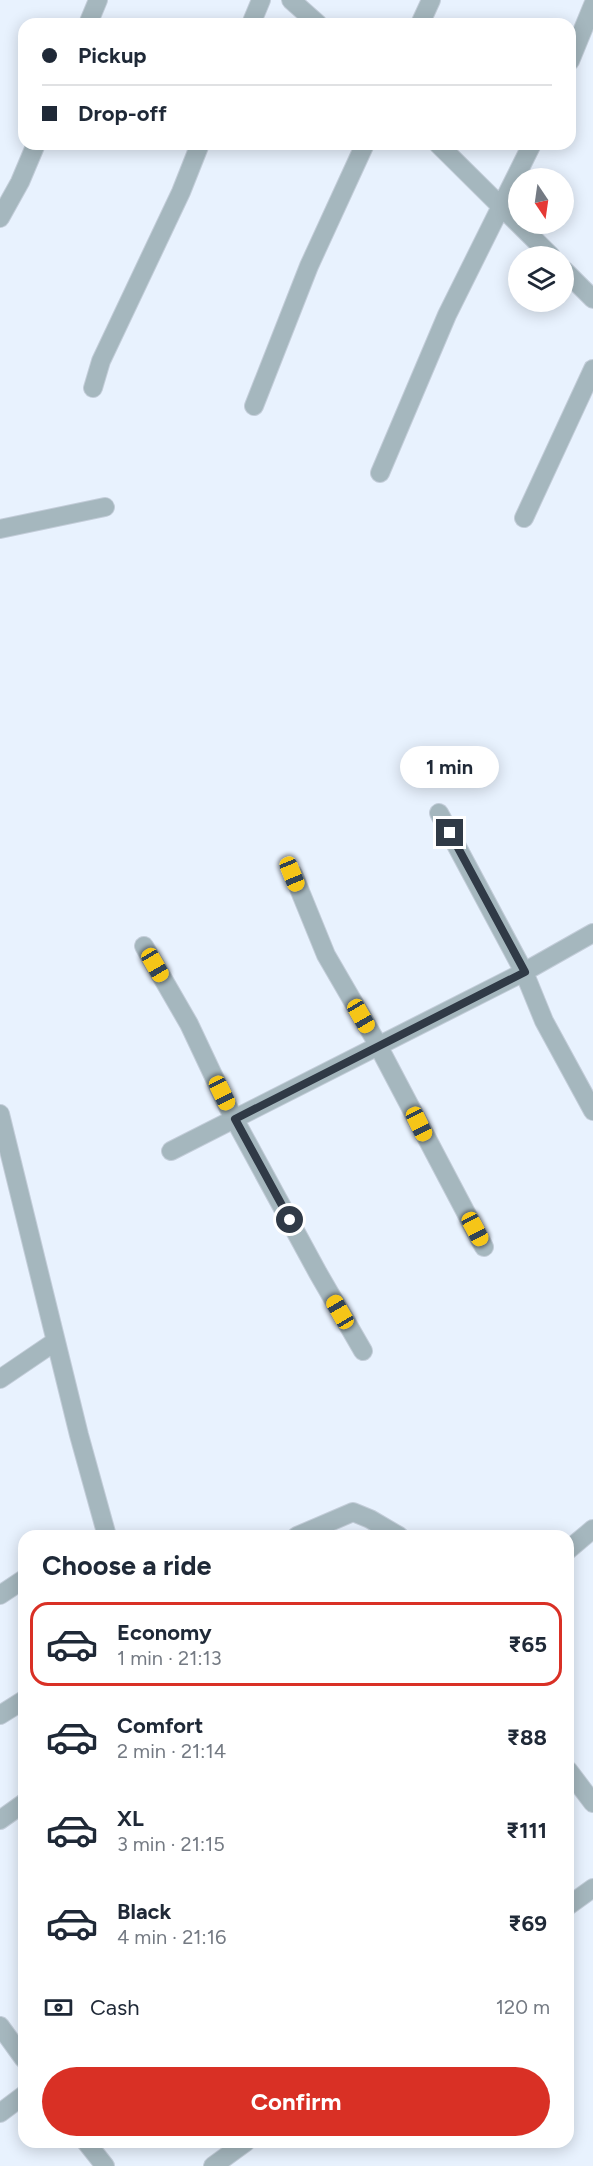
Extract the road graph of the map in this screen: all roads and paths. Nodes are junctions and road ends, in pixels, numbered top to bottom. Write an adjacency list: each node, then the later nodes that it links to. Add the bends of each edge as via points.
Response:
1 (98, 0): 6 (street)
2 (261, 0): 7 (street)
3 (291, 0): 8 (street)
4 (431, 0): 9 (street)
5 (593, 5): 10 (street)
6 (90, 18)
7 (253, 18)
8 (311, 18)
9 (423, 18)
10 (576, 46)
11 (33, 150): 17 (street)
12 (198, 150): 22 (street, via 101,361)
13 (362, 150): 23 (street, via 309,266)
14 (444, 150): 16 (street)
15 (529, 150): 16 (street)
16 (502, 207): 18 (street); 24 (street, via 447,315)
17 (0, 218)
18 (541, 246)
19 (574, 280): 20 (street)
20 (593, 299)
21 (593, 369): 26 (street)
22 (93, 388)
23 (254, 406)
24 (380, 473)
25 (105, 507): 27 (street)
26 (524, 518)
27 (0, 529)
28 (440, 813): 32 (street)
29 (292, 874): 33 (street, via 326,955)
30 (593, 933): 32 (street)
31 (144, 946): 36 (street, via 189,1024)
32 (525, 972): 33 (street); 34 (street, via 544,1021)
33 (378, 1046): 36 (street); 38 (street)
34 (593, 1111)
35 (0, 1114): 39 (street)
36 (235, 1119): 37 (street); 40 (street)
37 (171, 1151)
38 (484, 1247)
39 (56, 1341): 41 (street); 43 (street)
40 (363, 1351)
41 (0, 1379)
42 (593, 1529): 46 (street)
43 (100, 1530)
44 (311, 1530): 45 (street, via 353,1512)
45 (389, 1530)
46 (574, 1545)
47 (18, 1583): 48 (street)
48 (0, 1595)
49 (18, 1704): 50 (street)
50 (0, 1715)
51 (574, 1778): 52 (street)
52 (593, 1803)
53 (18, 1807): 54 (street)
54 (0, 1820)
55 (593, 1888): 56 (street)
56 (574, 1902)
57 (0, 2026): 58 (street)
58 (18, 2051)
59 (18, 2100): 60 (street)
60 (0, 2113)
61 (91, 2148): 63 (street)
62 (238, 2148): 64 (street)
63 (105, 2166)
64 (213, 2166)

